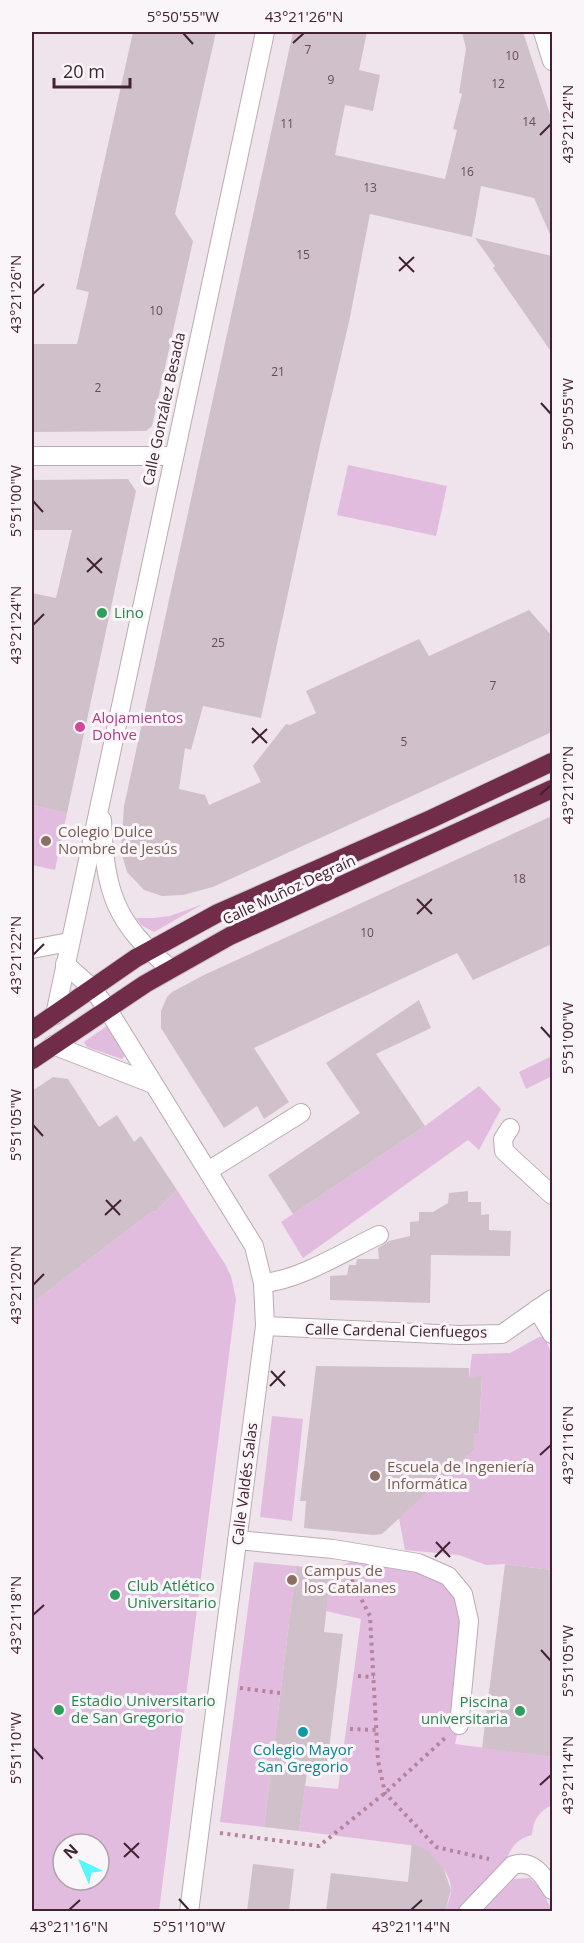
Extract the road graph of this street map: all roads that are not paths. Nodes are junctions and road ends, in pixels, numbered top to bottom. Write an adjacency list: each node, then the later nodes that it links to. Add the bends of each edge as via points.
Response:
1 (265, 32): 5 (street, Calle González Besada)
2 (543, 32): 3 (street)
3 (552, 61)
4 (32, 456): 5 (street)
5 (173, 456): 8 (street, Calle González Besada)
6 (552, 762): 11 (highway, Calle Muñoz Degraín, via 218,913)
7 (552, 789): 13 (highway, Calle Muñoz Degraín, via 230,936)
8 (100, 794): 9 (street, Calle González Besada); 11 (street, Calle González Besada, via 104,861 112,896 131,930)
9 (69, 942): 10 (street); 12 (street, Calle González Besada)
10 (32, 949)
11 (150, 951): 13 (street, Calle González Besada); 14 (highway, Calle Muñoz Degraín)
12 (65, 964): 14 (street); 16 (street, Calle González Besada)
13 (171, 969): 15 (highway, Calle Muñoz Degraín)
14 (92, 988): 15 (street); 16 (highway, Calle Muñoz Degraín)
15 (108, 1010): 18 (highway, Calle Muñoz Degraín); 20 (street, Calle Valdés Salas)
16 (55, 1015): 17 (highway)
17 (32, 1030)
18 (53, 1045): 19 (highway); 20 (street)
19 (32, 1060)
20 (153, 1084): 23 (street, Calle Valdés Salas)
21 (301, 1113): 23 (street)
22 (510, 1128): 24 (street, via 503,1139 504,1151)
23 (207, 1171): 26 (street, Calle Valdés Salas, via 254,1246)
24 (552, 1195)
25 (379, 1235): 26 (street, via 307,1270 275,1282)
26 (263, 1282): 28 (street, Calle Valdés Salas)
27 (545, 1304): 28 (street, Calle Cardenal Cienfuegos, via 502,1334); 29 (street)
28 (265, 1326): 30 (street, Calle Valdés Salas)
29 (552, 1335)
30 (237, 1540): 31 (street, via 333,1549 418,1563 448,1576 463,1594 469,1621); 33 (street, Calle Valdés Salas)
31 (459, 1725)
32 (552, 1890): 34 (street, via 539,1869 522,1862 513,1865)
33 (189, 1911)
34 (468, 1911)

